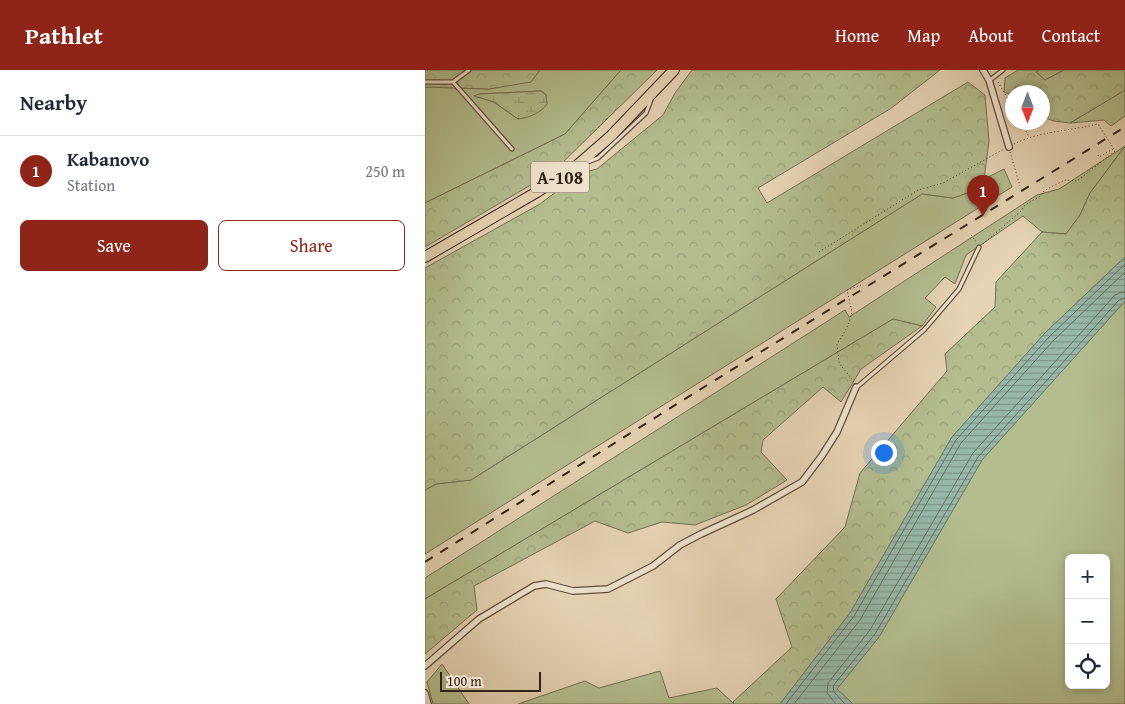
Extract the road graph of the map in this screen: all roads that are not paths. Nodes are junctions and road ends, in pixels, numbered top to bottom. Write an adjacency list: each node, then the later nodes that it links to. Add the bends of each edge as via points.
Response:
1 (469, 70): 7 (lane)
2 (674, 70): 11 (highway, А-108, via 611,136 573,169)
3 (983, 70): 5 (street)
4 (1003, 70): 5 (lane)
5 (992, 78): 8 (street)
6 (425, 82): 7 (lane)
7 (453, 82): 9 (lane)
8 (1009, 146)
9 (512, 149)
10 (979, 247): 12 (lane, via 959,289 924,330)
11 (425, 257)
12 (856, 387): 13 (street, via 837,432 802,482 680,545 653,566 608,589 573,591 546,584 534,586 479,619)
13 (425, 666)
14 (425, 693): 15 (street)
15 (428, 704)

